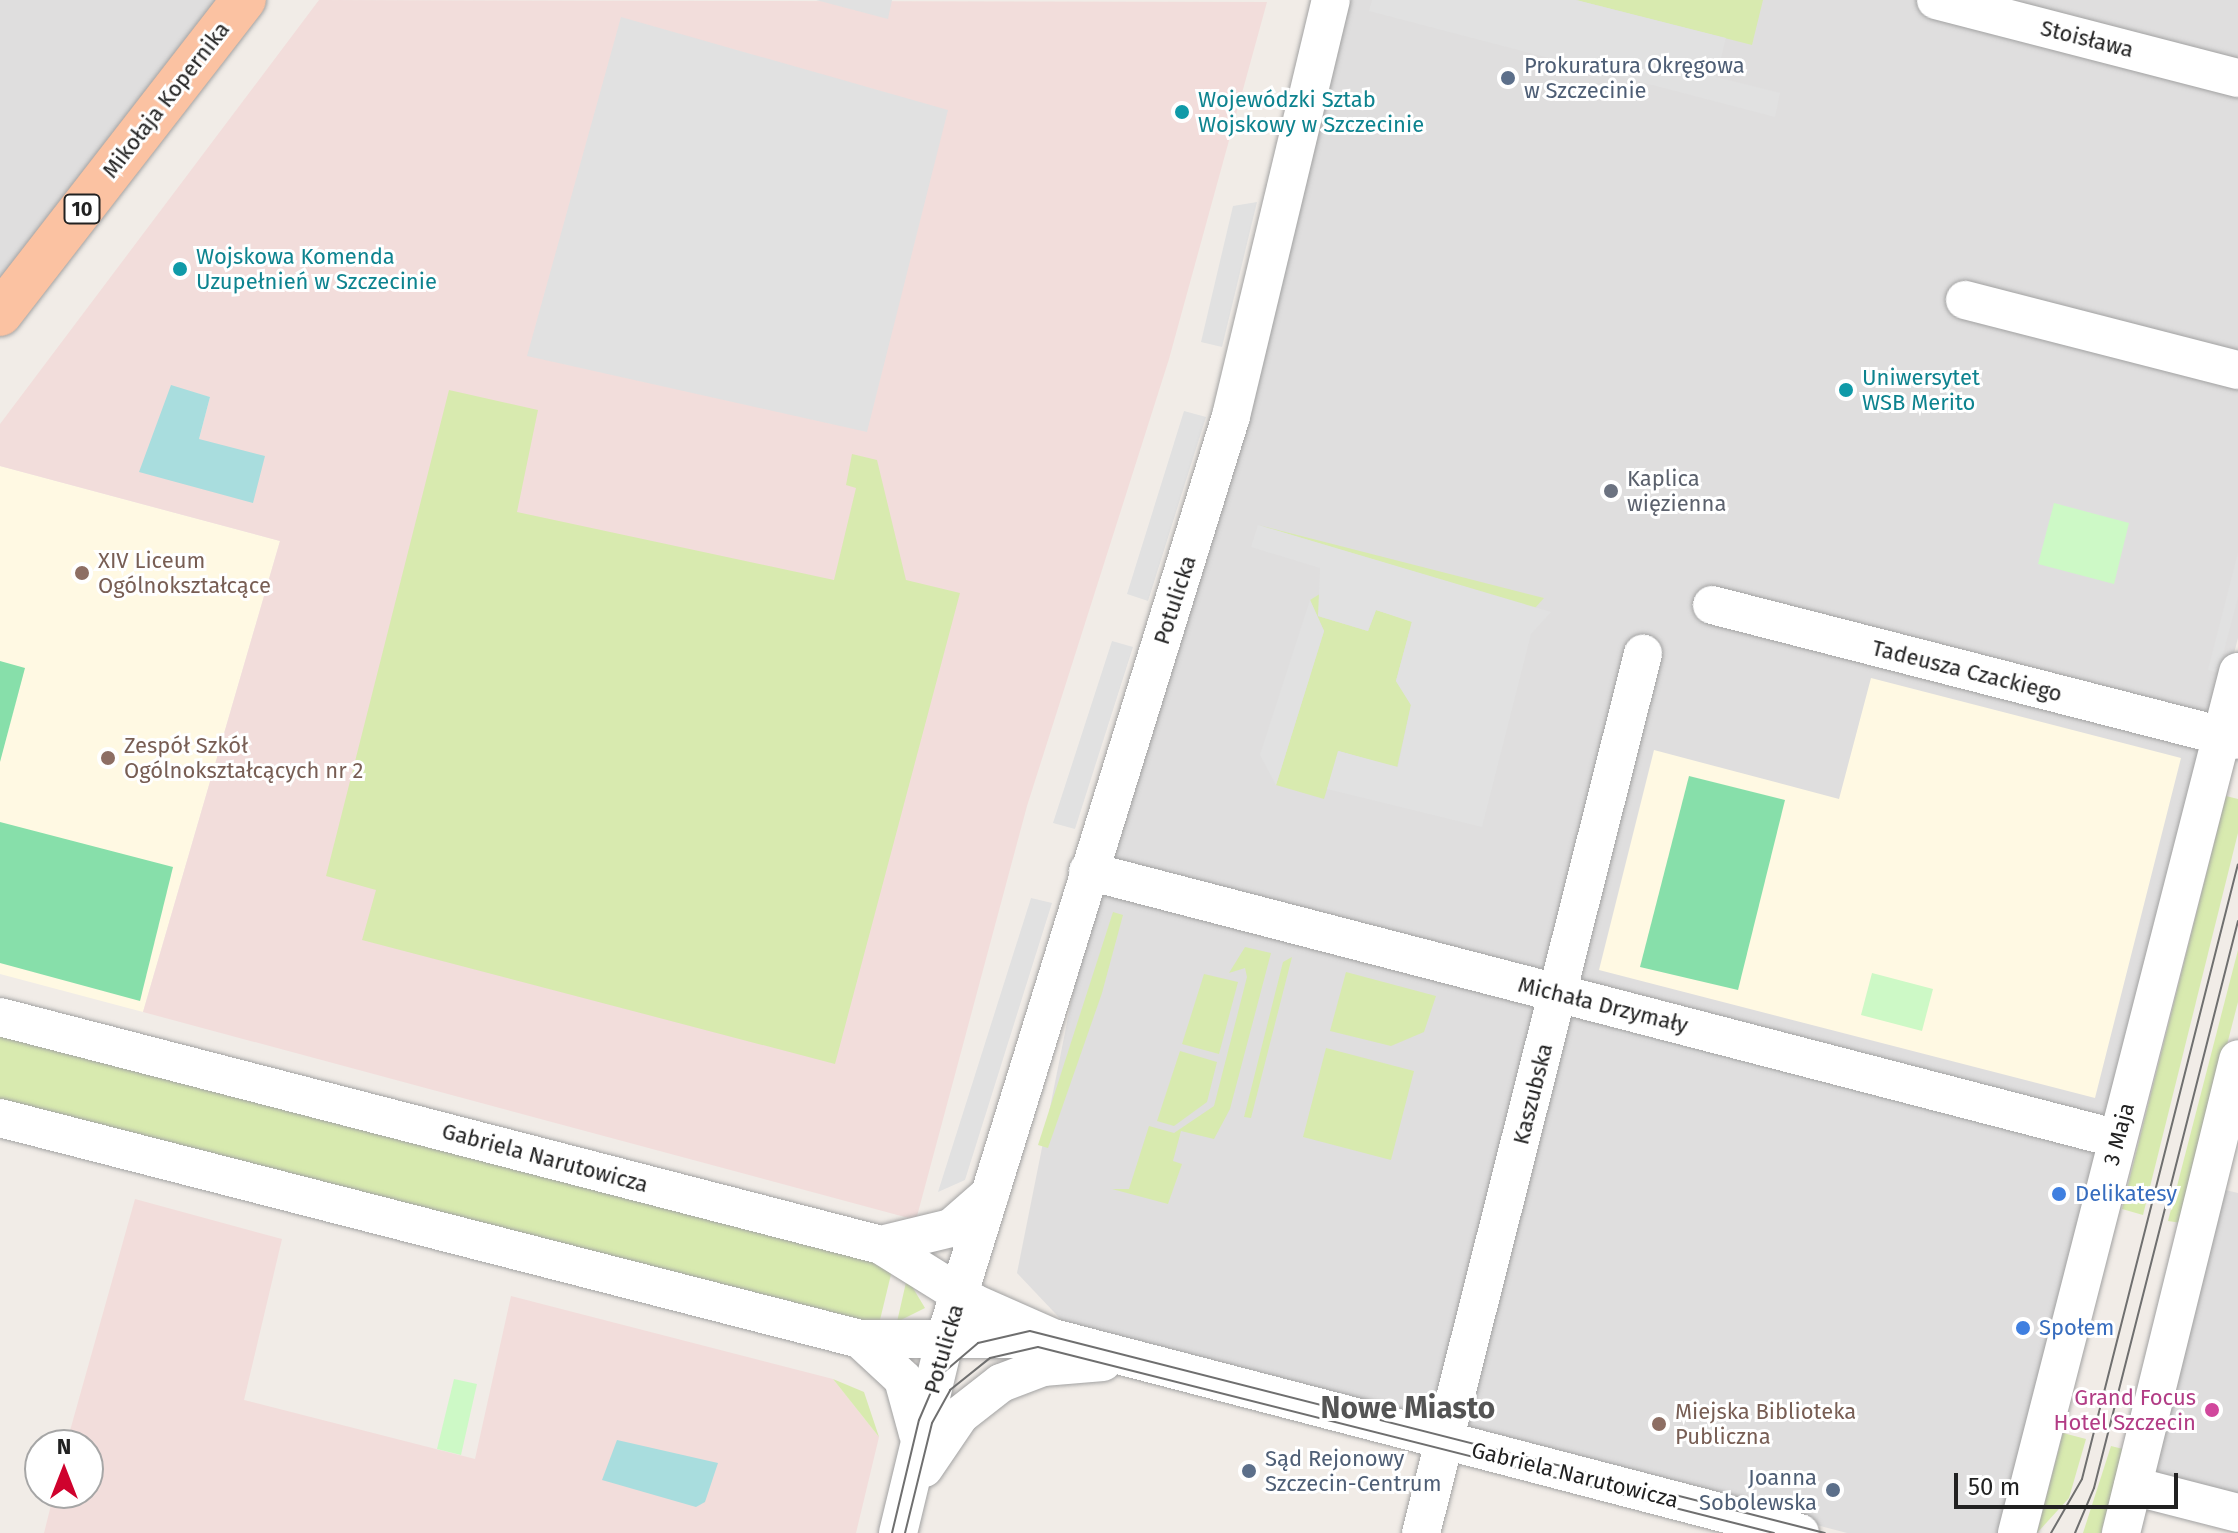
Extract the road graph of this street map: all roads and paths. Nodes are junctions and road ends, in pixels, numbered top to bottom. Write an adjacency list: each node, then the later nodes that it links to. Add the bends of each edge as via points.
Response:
1 (244, 0): 6 (main road, Mikołaja Kopernika / 10)
2 (1331, 0): 12 (street, Potulicka, via 1227,431)
3 (1936, 0): 4 (street, Stoisława)
4 (2238, 78)
5 (1965, 300): 7 (street)
6 (0, 314)
7 (2238, 370)
8 (1712, 605): 11 (street, Tadeusza Czackiego)
9 (1643, 654): 13 (street, Kaszubska)
10 (2238, 672): 11 (street, 3 Maja)
11 (2230, 738): 17 (street, 3 Maja)
12 (1088, 871): 13 (street, Michała Drzymały); 19 (street, Potulicka)
13 (1557, 994): 17 (street, Michała Drzymały); 26 (street, Kaszubska)
14 (0, 1017): 20 (street, Gabriela Narutowicza)
15 (2238, 1059): 18 (street)
16 (0, 1118): 22 (street, Gabriela Narutowicza)
17 (2118, 1139): 33 (street, 3 Maja)
18 (2223, 1181): 28 (street)
19 (991, 1192): 20 (street, Potulicka, via 961,1223); 21 (street, Potulicka)
20 (881, 1245): 21 (street, Gabriela Narutowicza)
21 (960, 1295): 23 (street, Potulicka); 24 (street, Gabriela Narutowicza)
22 (860, 1339): 23 (street, Gabriela Narutowicza); 27 (street, Gabriela Narutowicza, via 887,1358 912,1396)
23 (945, 1339): 24 (street, Gabriela Narutowicza); 27 (street, Potulicka)
24 (1072, 1343): 25 (street, Gabriela Narutowicza)
25 (1158, 1366): 26 (street, Gabriela Narutowicza); 30 (street, Potulicka, via 1071,1363 1001,1383 951,1425)
26 (1445, 1442): 31 (street, Kaszubska); 32 (street, Gabriela Narutowicza)
27 (916, 1457): 30 (street, Potulicka)
28 (2133, 1486): 29 (street); 34 (street)
29 (2238, 1513)
30 (901, 1520)
31 (1421, 1533)
32 (1800, 1533)
33 (2017, 1533)
34 (2121, 1533)

